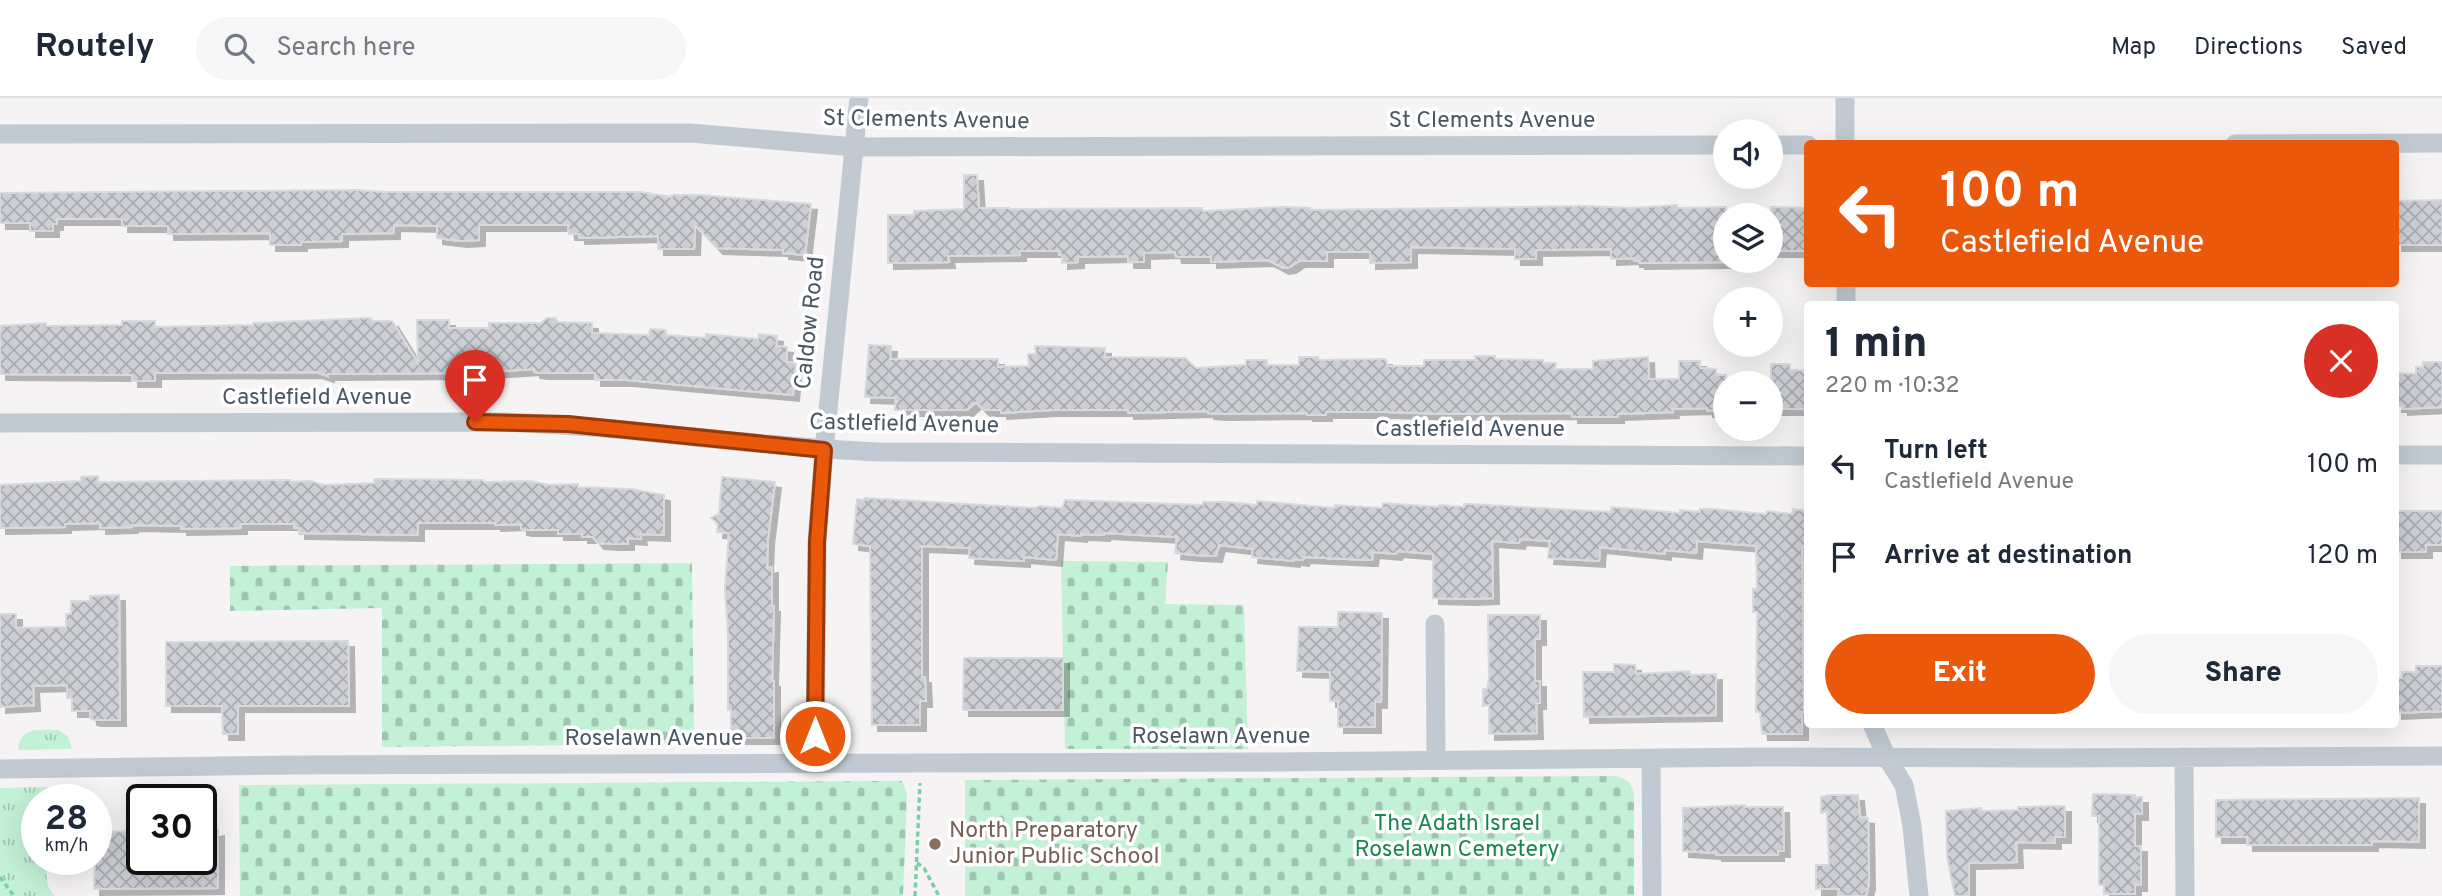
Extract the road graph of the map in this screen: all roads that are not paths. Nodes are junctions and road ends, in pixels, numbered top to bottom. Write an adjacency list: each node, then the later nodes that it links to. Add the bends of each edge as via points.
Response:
1 (859, 98): 10 (street, Caldow Road)
2 (1845, 98): 4 (street)
3 (0, 134): 10 (street, St Clements Avenue, via 690,133)
4 (1845, 140)
5 (2399, 143): 6 (street)
6 (2442, 143)
7 (1713, 145): 10 (street, St Clements Avenue)
8 (1783, 145): 9 (street)
9 (1804, 145)
10 (854, 147): 12 (street, Caldow Road)
11 (0, 423): 12 (street, Castlefield Avenue, via 516,422)
12 (824, 450): 15 (street, Castlefield Avenue); 23 (street, Caldow Road, via 817,542)
13 (2399, 455): 14 (street)
14 (2442, 455)
15 (1804, 456)
16 (1435, 624): 22 (street)
17 (1874, 728): 21 (street)
18 (2442, 756): 19 (street, Roselawn Avenue)
19 (2184, 757): 21 (street, Roselawn Avenue); 27 (street)
20 (1651, 758): 21 (street, Roselawn Avenue); 22 (street, Roselawn Avenue); 25 (street)
21 (1887, 758): 26 (street, via 1904,785)
22 (1436, 760): 23 (street, Roselawn Avenue)
23 (815, 762): 24 (street, Roselawn Avenue)
24 (0, 769)
25 (1652, 896)
26 (1919, 896)
27 (2185, 896)

